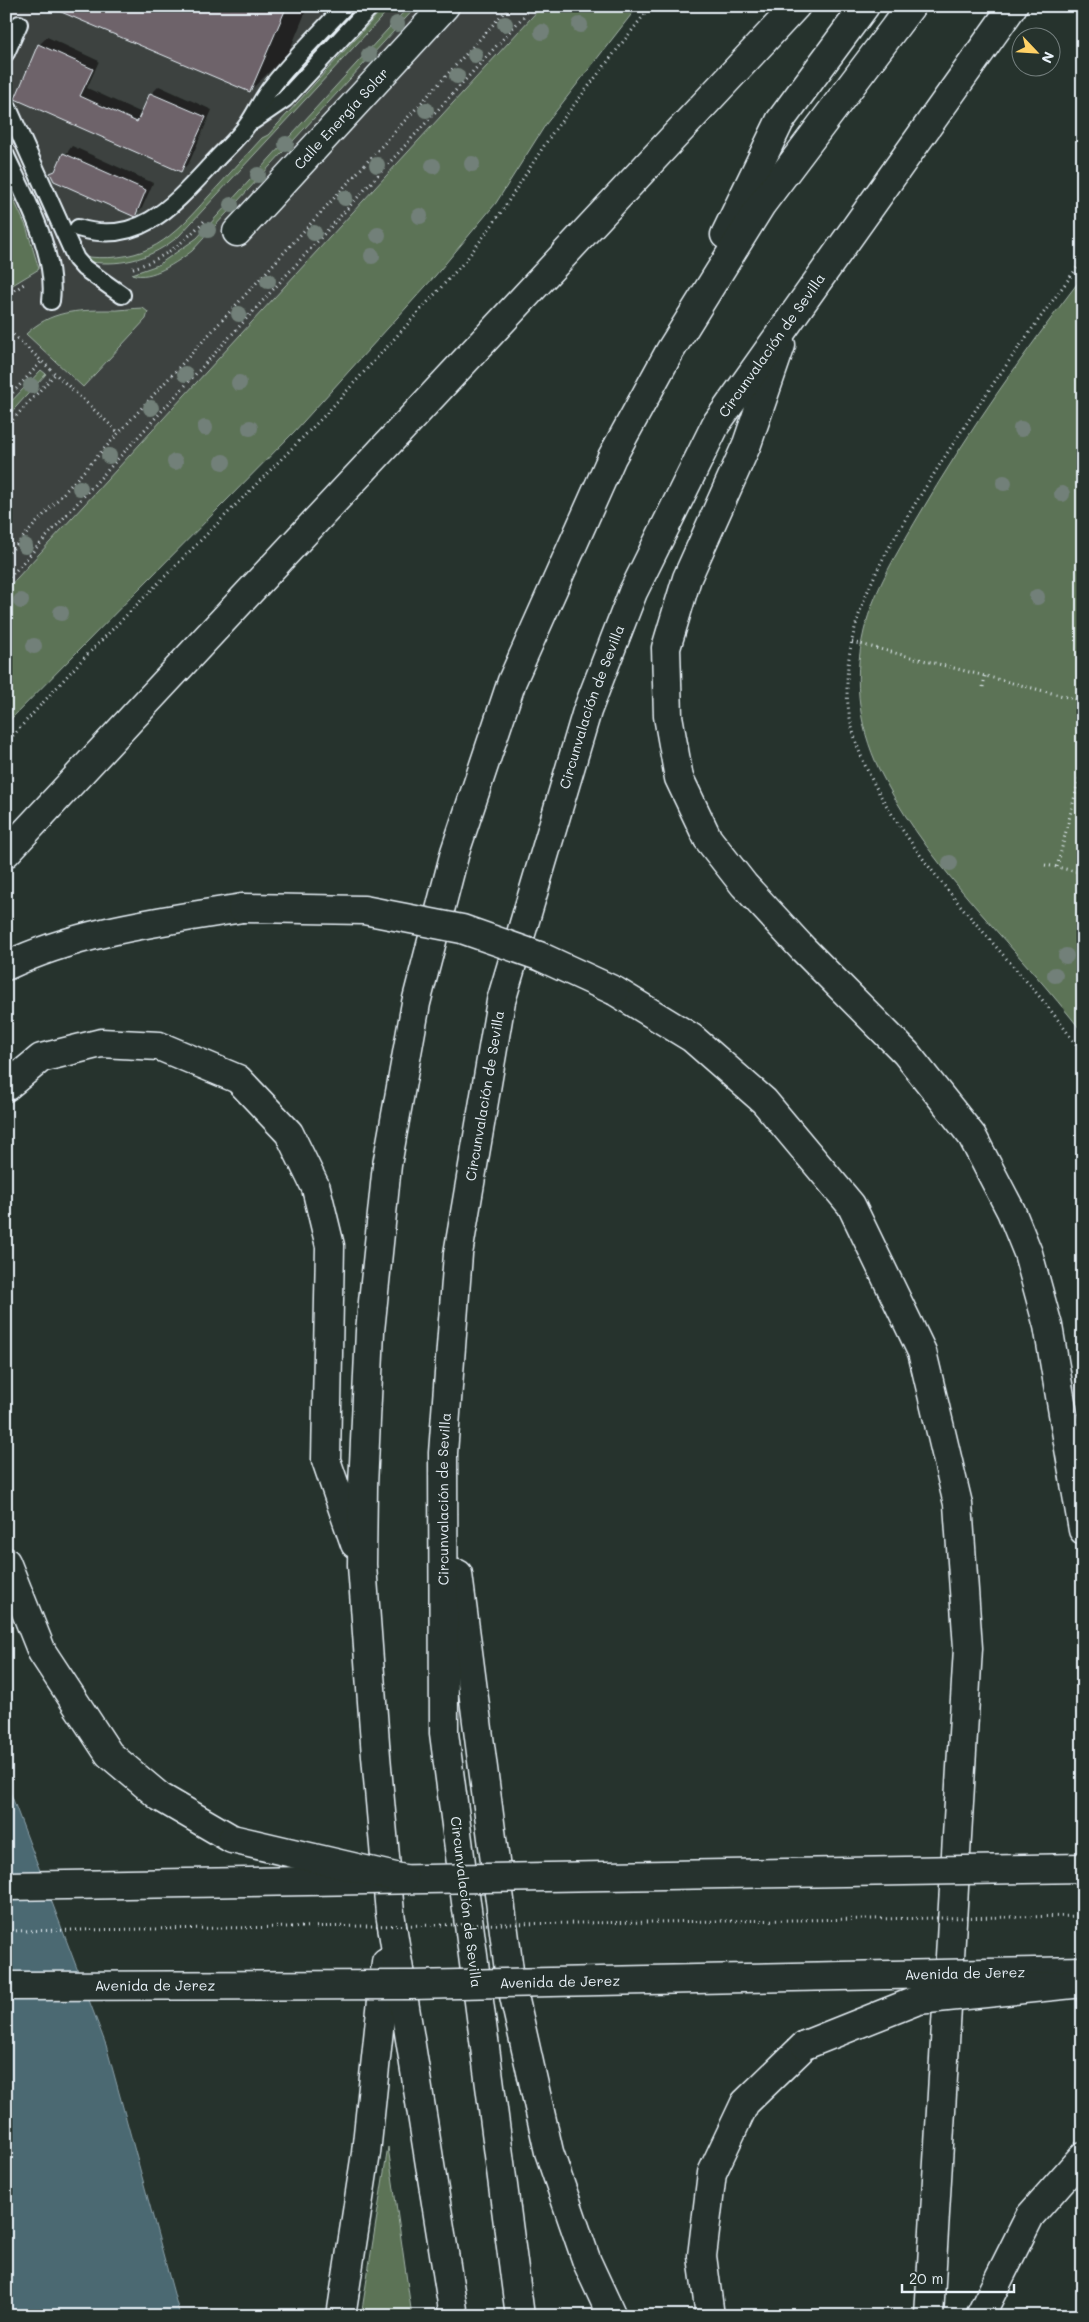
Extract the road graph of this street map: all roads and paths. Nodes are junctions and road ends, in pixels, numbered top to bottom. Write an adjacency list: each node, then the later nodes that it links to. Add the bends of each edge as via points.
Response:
1 (345, 6): 14 (lane, via 272,86)
2 (371, 6): 14 (lane, via 285,99)
3 (444, 6): 17 (main road, Calle Energía Solar)
4 (510, 6): 28 (path)
5 (532, 6): 30 (path)
6 (651, 6): 35 (path, via 553,132 466,260 324,416 86,655)
7 (796, 6): 37 (main road)
8 (865, 6): 23 (main road, via 780,121)
9 (911, 6): 23 (main road, via 762,205)
10 (1013, 6): 21 (main road, Circunvalación de Sevilla)
11 (19, 24): 12 (lane)
12 (6, 52)
13 (6, 103): 19 (lane, via 76,259)
14 (247, 125): 16 (lane, via 188,189 164,212 143,226 120,233 96,234)
15 (6, 156): 20 (lane, via 34,217 52,272)
16 (78, 228)
17 (237, 232)
18 (1083, 260): 31 (path, via 982,398 899,530 873,577 860,609)
19 (122, 295)
20 (52, 301)
21 (792, 316): 44 (main road, Circunvalación de Sevilla, via 716,424 632,592 587,711 501,1001 458,1254); 45 (main road, via 748,444 686,578 666,648 668,716 679,778 708,839 744,885 906,1053 972,1136 1011,1211 1028,1253 1048,1326)
22 (6, 328): 24 (path)
23 (670, 352): 47 (main road, via 612,457 512,681 455,852 416,1003 388,1165 370,1331)
24 (42, 360): 25 (path); 26 (path)
25 (56, 373): 27 (path); 28 (path)
26 (6, 400)
27 (6, 427)
28 (120, 433): 29 (path)
29 (6, 556)
30 (6, 581)
31 (852, 642): 32 (path); 42 (path, via 847,685 849,708 856,742 869,775 906,836 945,888 1050,1009)
32 (985, 676): 33 (path); 34 (path)
33 (983, 687)
34 (1083, 701)
35 (6, 743)
36 (1083, 764): 39 (path)
37 (6, 853)
38 (1045, 864): 39 (path)
39 (1057, 867): 40 (path)
40 (1083, 873)
41 (6, 966): 63 (main road, bridge, via 37,952 142,924 242,908 364,910 462,929 539,956 615,991 692,1038 764,1101 851,1205 922,1352 958,1504 968,1648)
42 (1083, 1056)
43 (6, 1087): 47 (main road, via 41,1058 101,1043 159,1046 238,1079 288,1133 316,1188 330,1246 326,1460)
44 (443, 1453): 60 (main road, Circunvalación de Sevilla, via 444,1733); 61 (main road, via 510,1978 549,2152 587,2262)
45 (1083, 1530)
46 (6, 1562): 49 (main road, bridge, via 42,1652 109,1754 160,1797 232,1838)
47 (362, 1565): 51 (main road)
48 (1083, 1868): 49 (main road, bridge)
49 (404, 1879): 50 (main road, bridge)
50 (6, 1886)
51 (390, 1913): 58 (main road, via 366,2153); 59 (main road)
52 (1083, 1916): 53 (path, bridge)
53 (6, 1931)
54 (1083, 1970): 56 (main road, Avenida de Jerez, bridge, via 422,1985)
55 (1083, 1984): 62 (main road, bridge, via 918,2000 805,2046 745,2103 712,2173 702,2256)
56 (6, 1986)
57 (1083, 2156): 64 (main road, via 1030,2216)
58 (341, 2316)
59 (454, 2316)
60 (520, 2316)
61 (612, 2316)
62 (710, 2316)
63 (929, 2316)
64 (980, 2316)

